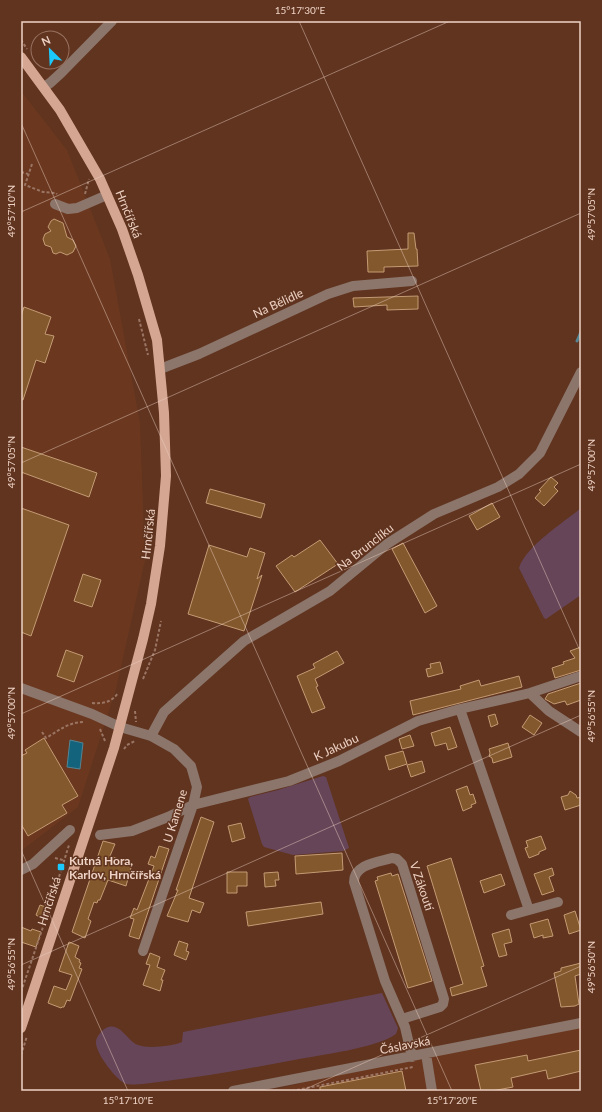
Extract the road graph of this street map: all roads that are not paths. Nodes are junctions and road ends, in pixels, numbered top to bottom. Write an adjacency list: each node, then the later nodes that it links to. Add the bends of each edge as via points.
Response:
1 (112, 21): 3 (street)
2 (26, 55): 3 (main road, Hrnčířská)
3 (44, 87): 4 (main road, Hrnčířská, via 91,163)
4 (107, 195): 5 (street, via 77,208 68,209); 7 (main road, Hrnčířská, via 138,275 157,340)
5 (57, 201)
6 (412, 281): 7 (street, Na Bělidle, via 353,286 328,294 199,354)
7 (160, 368): 14 (main road, Hrnčířská, via 166,476 163,523 151,604)
8 (581, 372): 9 (street, Na Brunclíku)
9 (578, 385): 16 (street, Na Brunclíku, via 540,453 519,474 498,487 434,514 387,544 330,591 244,641 164,712)
10 (581, 676): 12 (street, K Jakubu)
11 (21, 688): 14 (street, U Kamene)
12 (530, 693): 13 (street, K Jakubu); 15 (street, via 549,711)
13 (460, 709): 17 (street, K Jakubu, via 418,721 339,761 289,781); 22 (street)
14 (120, 727): 16 (street, U Kamene); 27 (main road, Hrnčířská)
15 (581, 732)
16 (151, 736): 17 (street, U Kamene, via 174,748 191,766 197,786)
17 (194, 805): 19 (street, K Jakubu, via 132,831); 24 (street, U Kamene)
18 (70, 830): 20 (street, via 32,864)
19 (100, 835)
20 (21, 870)
21 (558, 902): 22 (street)
22 (529, 910): 23 (street)
23 (511, 915)
24 (142, 951)
25 (402, 1019): 25 (street, V Zákoutí, via 440,1007 444,999 402,864 392,858 360,868 355,873 354,882 385,981); 29 (street, V Zákoutí)
26 (581, 1023): 28 (street, Čáslavská)
27 (21, 1028)
28 (426, 1054): 29 (street, Čáslavská); 31 (street)
29 (412, 1056): 30 (street, Čáslavská)
30 (233, 1091)
31 (432, 1091)

